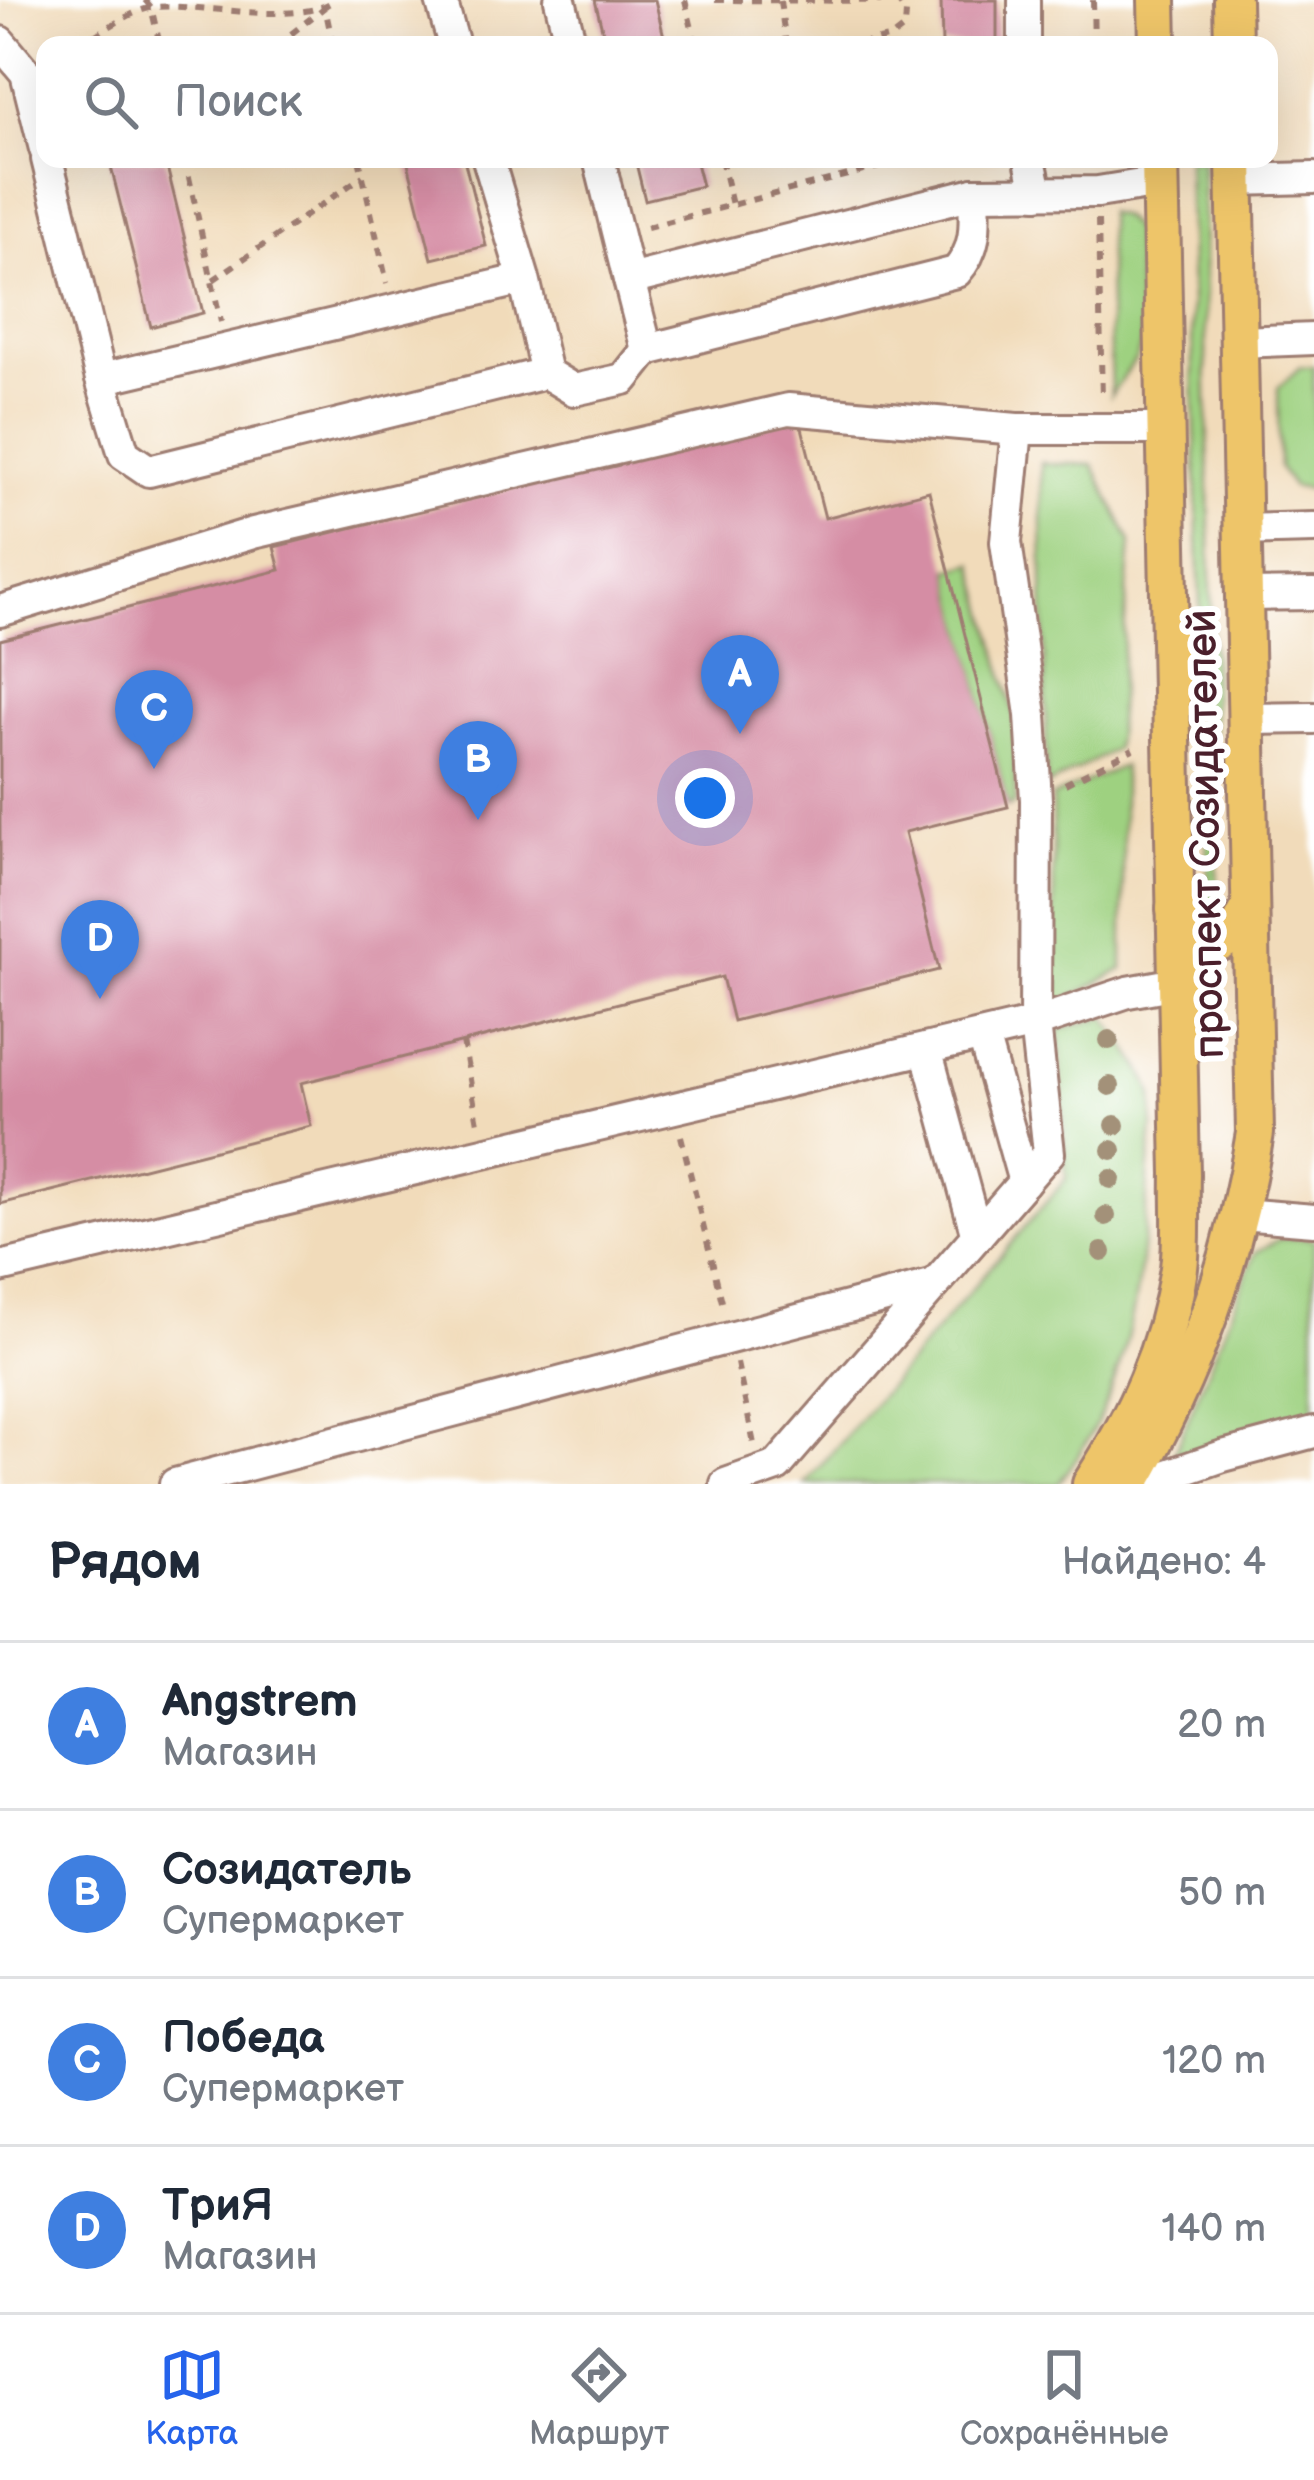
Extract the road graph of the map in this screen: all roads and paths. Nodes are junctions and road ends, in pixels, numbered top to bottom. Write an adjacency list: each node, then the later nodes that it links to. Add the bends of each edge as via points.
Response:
1 (159, 0): 13 (path)
2 (259, 0): 15 (path)
3 (335, 0): 14 (path)
4 (441, 0): 20 (lane)
5 (560, 0): 21 (lane)
6 (686, 0): 22 (path)
7 (715, 0): 8 (path)
8 (780, 0): 23 (path); 24 (path, via 898,1 906,13)
9 (1024, 0): 25 (lane)
10 (1094, 0): 26 (path)
11 (1157, 0): 27 (main road)
12 (1232, 0): 28 (main road)
13 (148, 3): 15 (path); 16 (path); 17 (path)
14 (325, 8): 15 (path); 18 (path); 19 (path)
15 (268, 13)
16 (94, 36)
17 (157, 36)
18 (289, 36)
19 (331, 36)
20 (451, 36)
21 (569, 36)
22 (694, 36)
23 (785, 36)
24 (893, 36)
25 (1024, 36)
26 (1094, 36)
27 (1158, 36)
28 (1233, 36)
29 (0, 42): 30 (lane, via 26,73)
30 (36, 113)
31 (49, 168): 56 (lane)
32 (187, 168): 49 (path)
33 (361, 168): 41 (path)
34 (491, 168): 47 (lane)
35 (601, 168): 46 (lane)
36 (723, 168): 45 (path)
37 (875, 168): 45 (path)
38 (1032, 168): 44 (lane)
39 (1235, 169): 42 (lane); 52 (main road, проспект Созидателей)
40 (1160, 170): 44 (lane, via 1098,193); 58 (main road, проспект Созидателей)
41 (363, 176): 49 (path); 50 (path)
42 (1314, 178)
43 (974, 193): 44 (lane); 48 (lane); 54 (lane, via 975,241 956,272)
44 (1037, 193)
45 (731, 205): 46 (path)
46 (618, 234): 48 (lane)
47 (524, 279): 50 (lane); 55 (lane)
48 (629, 280): 54 (lane)
49 (212, 281): 53 (path)
50 (393, 310): 53 (lane)
51 (1314, 339): 52 (lane)
52 (1239, 342): 60 (main road, проспект Созидателей)
53 (227, 349): 56 (lane)
54 (647, 350): 55 (lane, via 623,379 574,390)
55 (546, 373): 56 (lane, via 149,471 124,454)
56 (101, 379)
57 (1017, 429): 58 (lane); 63 (lane, via 788,409 253,532); 67 (lane, via 1006,542)
58 (1166, 429): 69 (main road, проспект Созидателей)
59 (1314, 528): 60 (lane)
60 (1242, 530): 62 (main road, проспект Созидателей)
61 (1314, 593): 62 (lane)
62 (1244, 595): 64 (main road, проспект Созидателей)
63 (0, 611)
64 (1246, 718): 65 (lane); 68 (main road, проспект Созидателей)
65 (1314, 718)
66 (1133, 749): 67 (path)
67 (1036, 800): 71 (lane)
68 (1250, 907): 69 (main road, via 1221,941 1198,937); 78 (main road, проспект Созидателей, via 1255,1133)
69 (1175, 909): 70 (main road, проспект Созидателей)
70 (1177, 983): 71 (lane); 88 (main road, проспект Созидателей, via 1179,1266 1162,1349 1132,1419)
71 (1035, 1023): 72 (lane); 77 (lane, via 1049,1153)
72 (982, 1036): 74 (lane); 77 (lane)
73 (463, 1042): 76 (path)
74 (926, 1049): 75 (lane); 80 (lane)
75 (674, 1108): 81 (lane); 83 (path)
76 (481, 1138)
77 (1024, 1182): 80 (lane)
78 (1240, 1214): 79 (lane); 89 (main road, проспект Созидателей, via 1186,1379)
79 (1314, 1220)
80 (977, 1236): 82 (lane)
81 (0, 1267)
82 (935, 1284): 83 (lane); 85 (lane, via 777,1466)
83 (731, 1338): 85 (path); 86 (lane)
84 (1314, 1432): 90 (lane)
85 (760, 1472): 87 (lane)
86 (175, 1484)
87 (725, 1484)
88 (1091, 1484)
89 (1130, 1484)
90 (1142, 1484)

